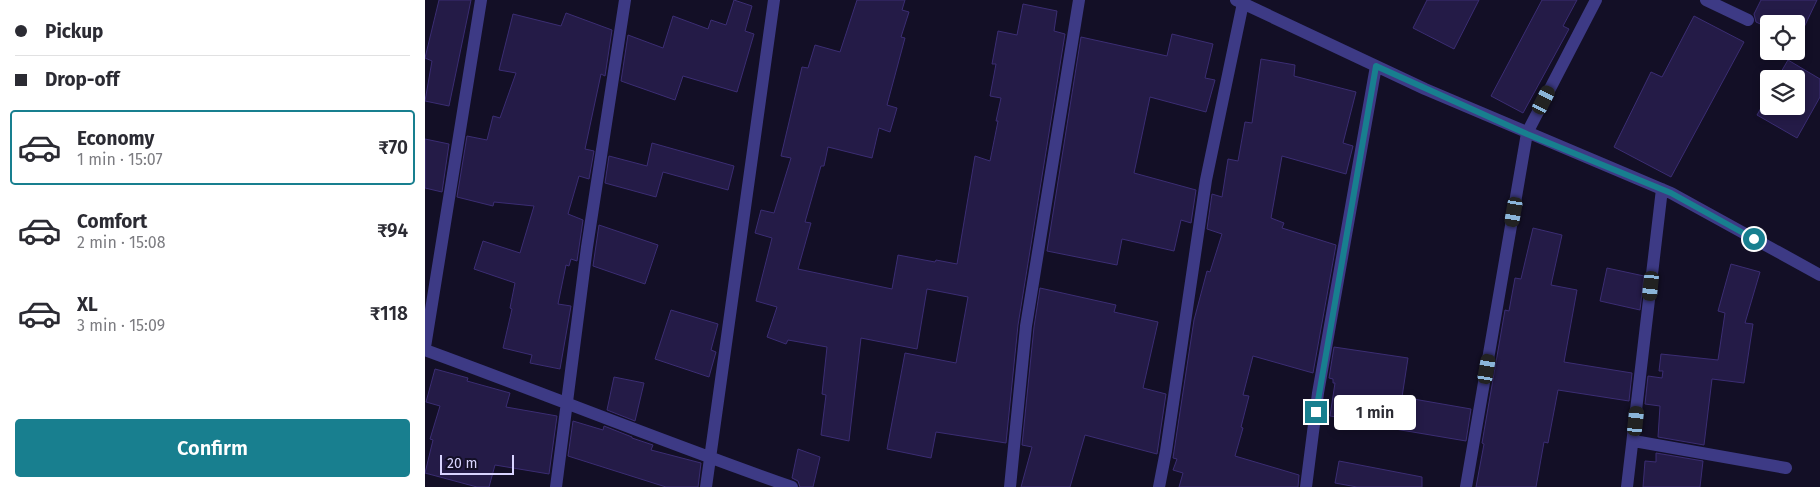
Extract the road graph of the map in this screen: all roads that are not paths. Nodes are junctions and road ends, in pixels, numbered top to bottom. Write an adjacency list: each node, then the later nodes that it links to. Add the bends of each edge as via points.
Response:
1 (481, 0): 13 (street)
2 (625, 0): 14 (street, via 587,247)
3 (774, 0): 16 (street)
4 (1079, 0): 21 (street, via 1026,326)
5 (1595, 0): 10 (street)
6 (1706, 0): 8 (street)
7 (1239, 2): 9 (street); 22 (street, via 1206,180)
8 (1747, 20)
9 (1376, 66): 10 (street); 23 (street, via 1319,393)
10 (1527, 134): 11 (street); 24 (street)
11 (1662, 188): 12 (street); 15 (street)
12 (1820, 275)
13 (425, 349): 14 (street)
14 (568, 403): 16 (street); 18 (street)
15 (1634, 441): 17 (street); 25 (street)
16 (711, 458): 19 (street); 20 (street)
17 (1786, 468)
18 (557, 487)
19 (706, 487)
20 (792, 487)
21 (1010, 487)
22 (1159, 487)
23 (1306, 487)
24 (1466, 487)
25 (1627, 487)

